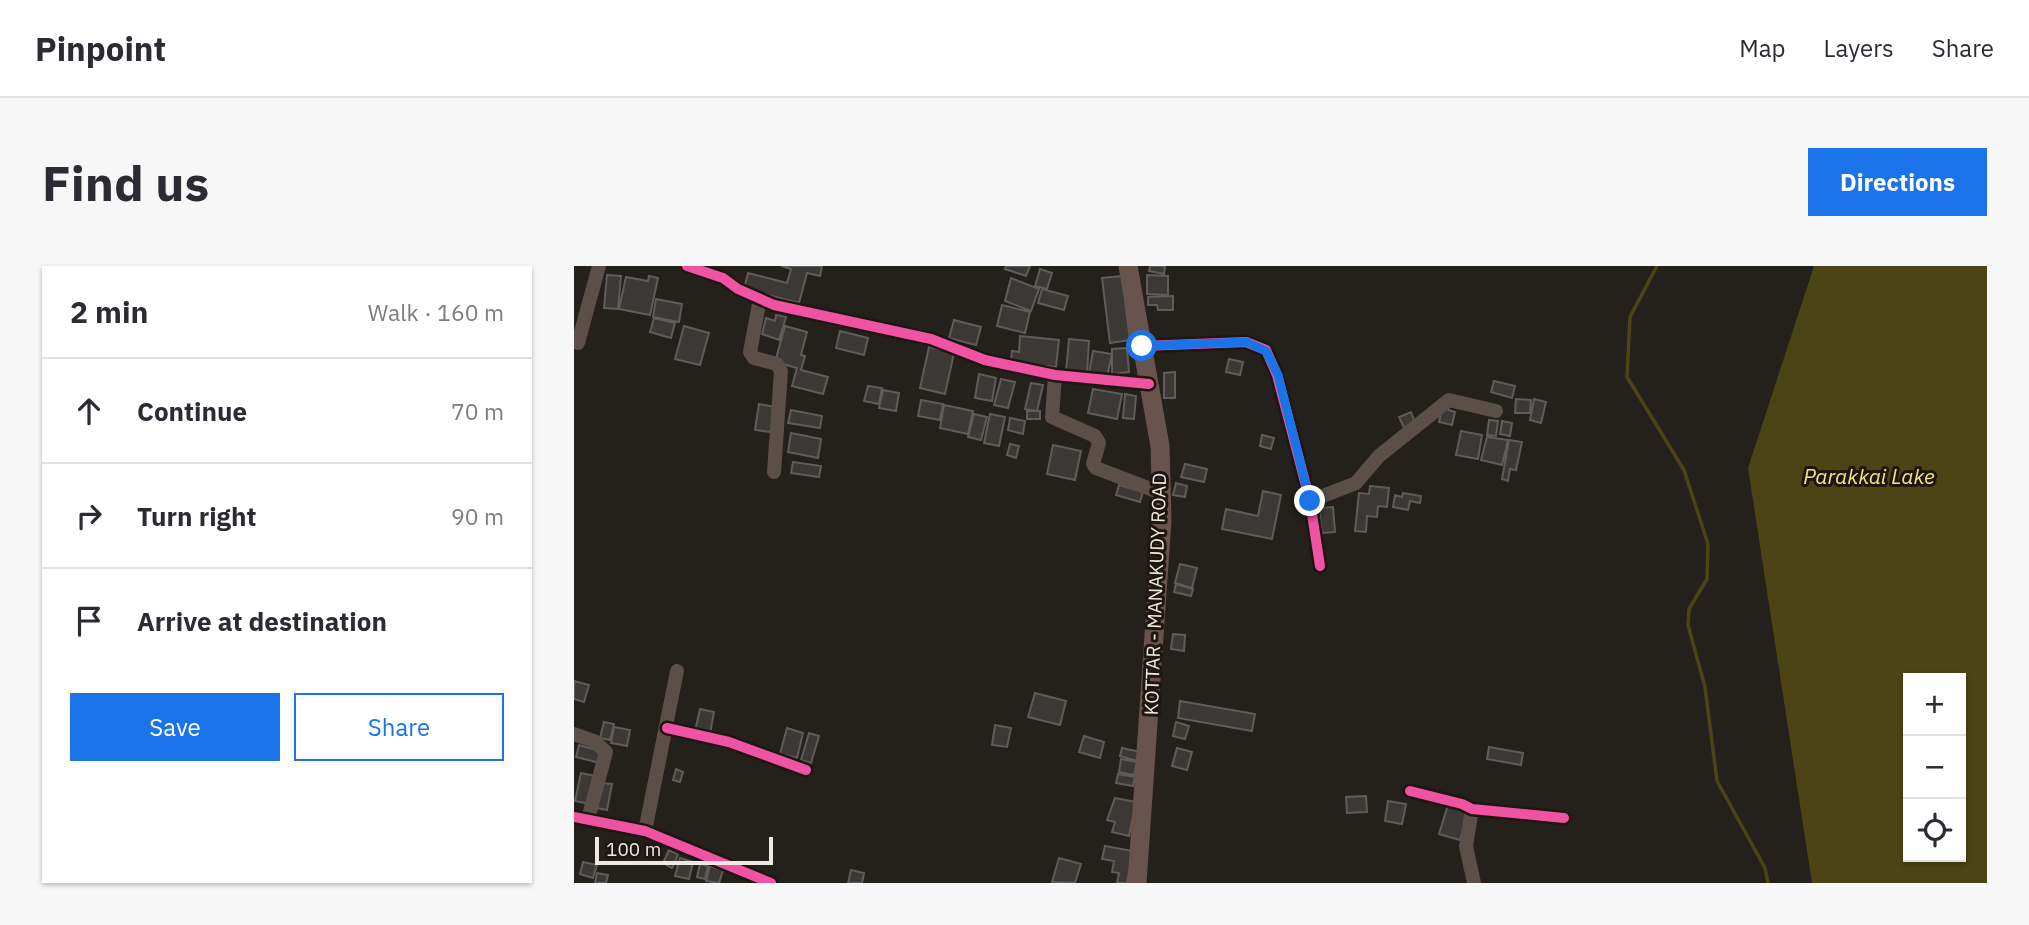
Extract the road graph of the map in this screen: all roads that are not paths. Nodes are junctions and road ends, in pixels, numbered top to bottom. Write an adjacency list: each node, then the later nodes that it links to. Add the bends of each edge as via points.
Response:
1 (599, 266): 5 (street)
2 (687, 266): 4 (street, via 723,278)
3 (1128, 266): 6 (main road, KOTTAR - MANAKUDY ROAD)
4 (760, 299): 7 (street, via 931,339 985,360); 10 (street, via 750,352 754,358 777,364 781,371)
5 (578, 343)
6 (1142, 346): 8 (main road, KOTTAR - MANAKUDY ROAD); 12 (street, via 1246,342 1266,351 1278,375)
7 (1055, 375): 8 (street); 11 (street, via 1052,417 1095,436 1096,468)
8 (1149, 384): 11 (main road, KOTTAR - MANAKUDY ROAD, via 1160,446)
9 (1496, 411): 12 (street, via 1449,400 1379,456 1356,483)
10 (774, 472)
11 (1161, 493): 24 (main road, KOTTAR - MANAKUDY ROAD, via 1156,639)
12 (1310, 501): 13 (street)
13 (1320, 566)
14 (677, 671): 15 (street)
15 (667, 729): 17 (street, via 729,742); 22 (street)
16 (574, 734): 20 (street, via 594,741 606,752)
17 (806, 770)
18 (1410, 792): 19 (street)
19 (1472, 809): 21 (street); 25 (street, via 1466,846)
20 (581, 818): 22 (street)
21 (1564, 818)
22 (645, 831): 23 (street)
23 (771, 883)
24 (1137, 883)
25 (1474, 883)

